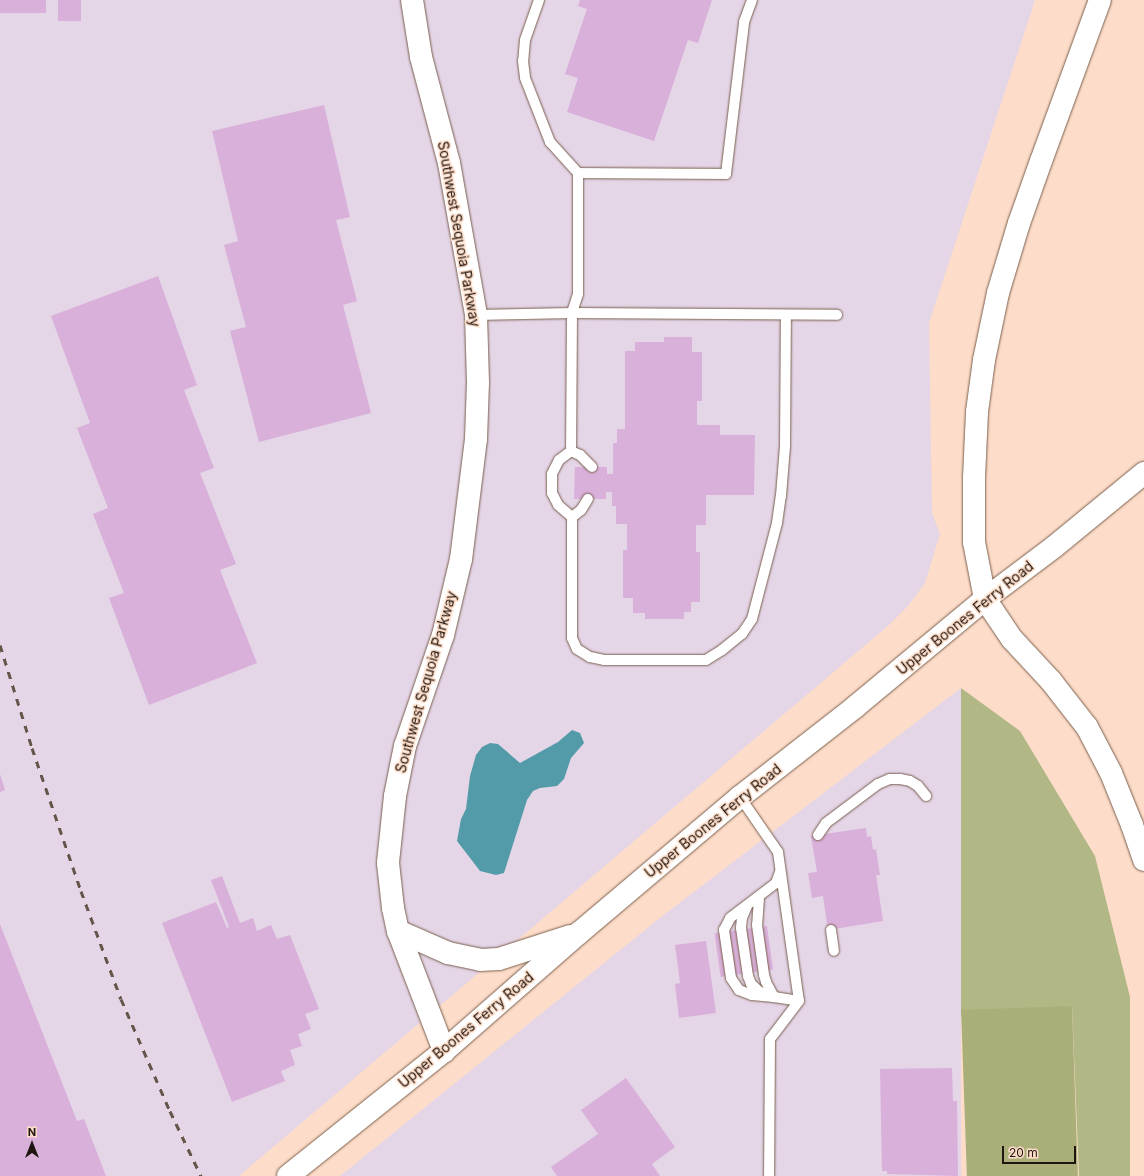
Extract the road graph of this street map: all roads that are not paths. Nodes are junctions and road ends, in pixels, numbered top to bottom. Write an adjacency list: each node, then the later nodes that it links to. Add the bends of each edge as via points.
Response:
1 (412, 0): 7 (main road, Southwest Sequoia Parkway, via 420,57 449,163)
2 (539, 0): 5 (lane, via 525,40 525,78 550,142)
3 (752, 0): 5 (lane, via 744,22 726,174)
4 (1100, 0): 15 (main road, via 1019,223 998,293 984,360 977,412 974,542)
5 (578, 173): 6 (lane, via 578,294)
6 (572, 312): 7 (lane); 8 (lane); 10 (lane)
7 (476, 315): 24 (main road, Southwest Sequoia Parkway, via 476,439 461,559 443,635 405,746 390,824 388,863)
8 (786, 315): 9 (lane); 14 (lane, via 785,446 781,496 777,523 752,619 742,634 706,660 604,660 590,657 577,649 572,638)
9 (837, 315)
10 (571, 452): 11 (lane, via 580,455); 14 (lane, via 559,460 552,474 552,493 558,505)
11 (592, 467)
12 (1144, 473): 15 (main road, Upper Boones Ferry Road, via 1054,547)
13 (588, 500): 14 (lane)
14 (572, 517)
15 (985, 599): 17 (main road, Upper Boones Ferry Road, via 855,707); 19 (main road, via 1012,639 1051,681 1087,727 1111,773)
16 (926, 796): 18 (lane, via 918,786 910,782 890,779 878,784 826,823)
17 (740, 797): 20 (lane, via 778,852); 25 (main road, Upper Boones Ferry Road)
18 (818, 835)
19 (1144, 860)
20 (781, 870): 21 (lane, via 776,883); 28 (lane)
21 (759, 898): 22 (lane); 27 (lane, via 757,925 764,975)
22 (748, 903): 27 (lane, via 741,928 748,976 751,984 760,992); 27 (lane, via 730,918 724,930 731,978 739,990 752,995)
23 (831, 930): 26 (lane)
24 (398, 931): 25 (main road, via 448,953 480,960 499,959); 29 (main road, Southwest Sequoia Parkway)
25 (579, 933): 29 (main road, Upper Boones Ferry Road)
26 (834, 951)
27 (774, 996): 28 (lane)
28 (799, 1001): 31 (lane, via 770,1039)
29 (444, 1051): 30 (main road, Upper Boones Ferry Road)
30 (288, 1176)
31 (769, 1176)

